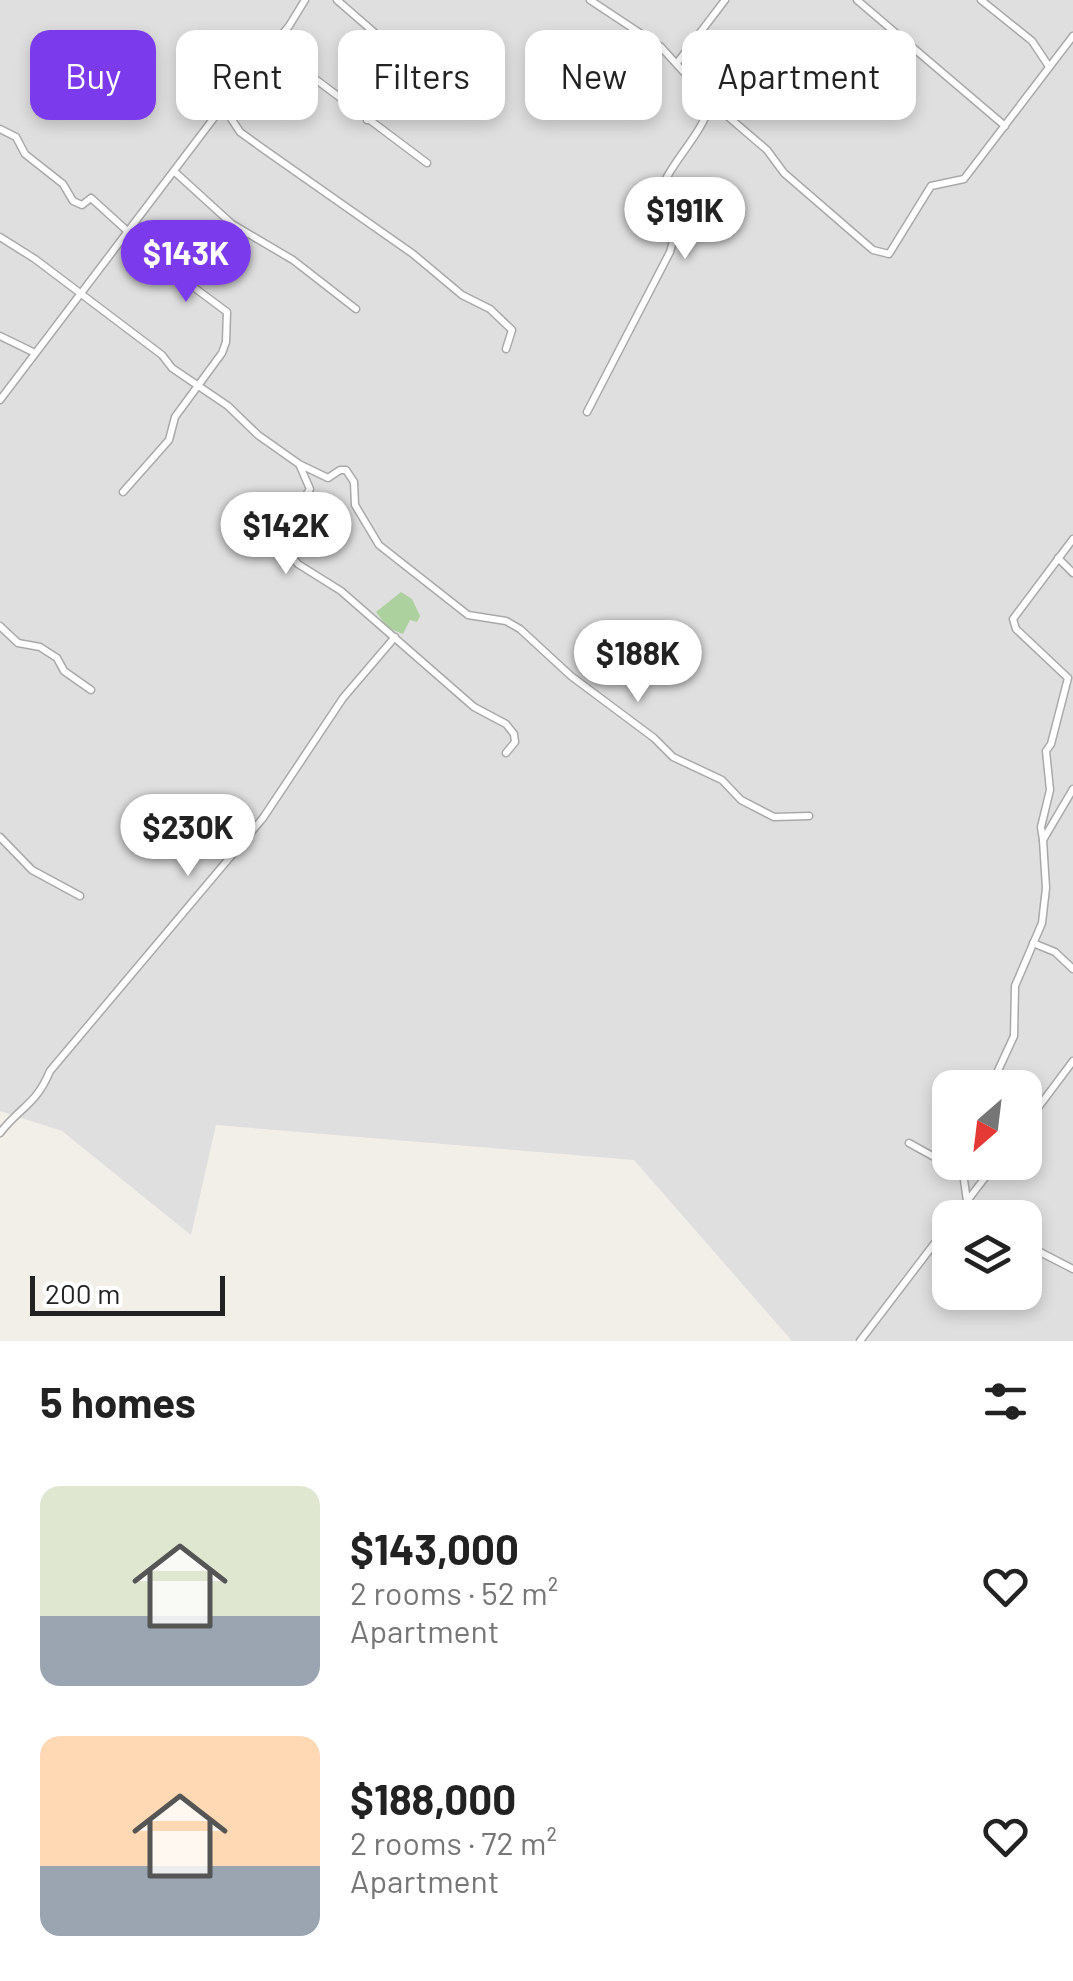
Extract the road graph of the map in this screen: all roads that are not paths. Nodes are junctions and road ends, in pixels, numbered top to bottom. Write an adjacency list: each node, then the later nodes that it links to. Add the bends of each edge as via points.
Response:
1 (305, 0): 7 (street)
2 (337, 0): 8 (street)
3 (590, 0): 10 (street)
4 (725, 0): 10 (street)
5 (857, 0): 20 (street)
6 (981, 0): 11 (street, via 1032,40)
7 (285, 30)
8 (372, 30)
9 (1073, 36): 11 (street)
10 (677, 63): 12 (street)
11 (1048, 65): 20 (street)
12 (682, 69)
13 (318, 82): 14 (street)
14 (338, 97)
15 (213, 120): 23 (street)
16 (232, 120): 29 (street, via 240,132 490,310 512,330)
17 (368, 120): 22 (street)
18 (705, 120): 33 (street, via 668,170 654,211 656,225 673,240 670,252)
19 (732, 120): 20 (street, via 873,250 889,254 931,186 964,179)
20 (1004, 126)
21 (0, 129): 24 (street, via 16,137 73,201 82,205 91,198)
22 (426, 164)
23 (176, 173): 24 (street); 27 (street, via 232,224)
24 (129, 232): 26 (street); 31 (street, via 227,312 222,353)
25 (0, 237): 26 (street)
26 (83, 295): 30 (street); 31 (street)
27 (356, 309)
28 (0, 336): 30 (street)
29 (506, 348)
30 (35, 353): 32 (street)
31 (196, 386): 34 (street); 35 (street, via 169,440)
32 (0, 400)
33 (586, 412)
34 (299, 464): 40 (street, via 310,488 280,534 282,544 298,564); 44 (street, via 328,478 346,470 355,505 379,545 468,614 520,629 673,757 727,783 735,796 774,817)
35 (123, 492)
36 (1073, 540): 37 (street)
37 (1058, 558): 38 (street); 46 (street, via 1013,619 1068,678 1046,751 1050,790)
38 (1073, 572)
39 (0, 626): 41 (street, via 18,643 57,658)
40 (396, 637): 42 (street, via 474,707 506,724 515,742); 53 (street, via 343,698 263,818 50,1071 31,1105)
41 (91, 690)
42 (506, 753)
43 (1073, 790): 46 (street)
44 (810, 816)
45 (0, 837): 47 (street, via 32,870)
46 (1043, 840): 48 (street, via 1046,888)
47 (80, 896)
48 (1033, 943): 49 (street); 51 (street, via 1015,986 1014,1036)
49 (1073, 968)
50 (1073, 1061): 52 (street)
51 (998, 1070)
52 (1042, 1102)
53 (0, 1133)
54 (909, 1143): 55 (street)
55 (932, 1155)
56 (983, 1180): 57 (street)
57 (968, 1200)
58 (932, 1246): 61 (street)
59 (1042, 1253): 60 (street)
60 (1073, 1269)
61 (860, 1341)

